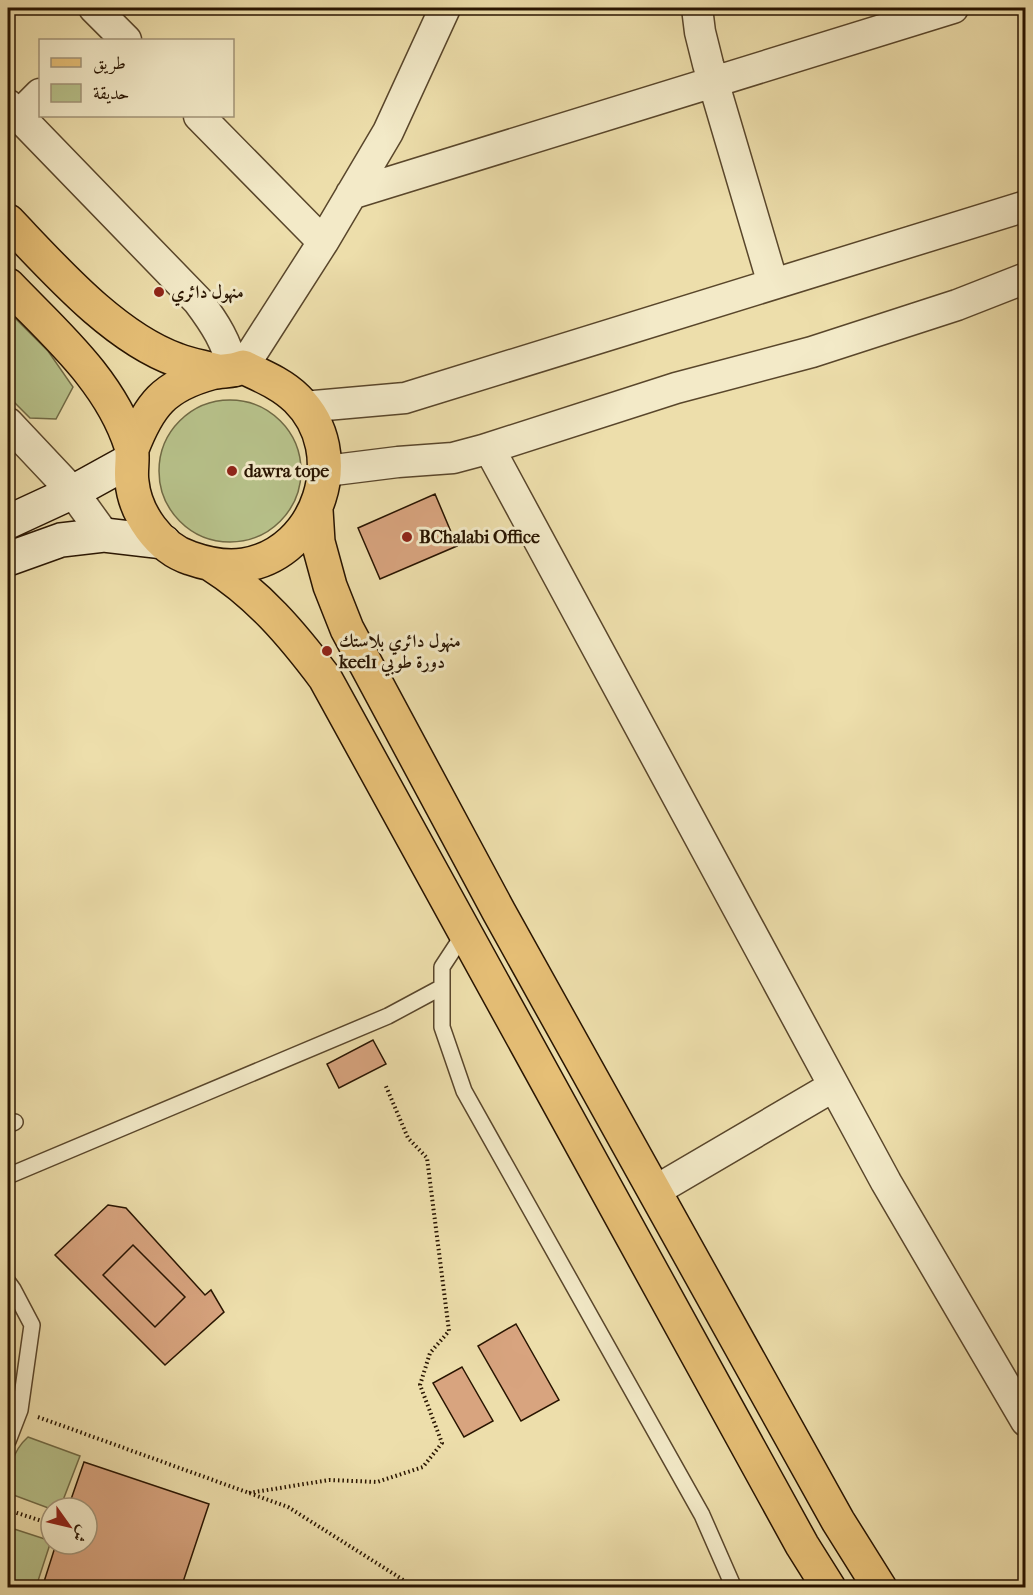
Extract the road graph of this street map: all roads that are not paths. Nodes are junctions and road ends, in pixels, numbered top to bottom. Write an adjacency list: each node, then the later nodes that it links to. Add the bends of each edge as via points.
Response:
1 (446, 8): 8 (street, via 388,132)
2 (697, 8): 4 (street)
3 (953, 8): 4 (street)
4 (713, 83): 8 (street); 13 (street)
5 (39, 95): 6 (street)
6 (13, 110): 15 (street, via 198,301 228,347)
7 (200, 117): 11 (street)
8 (351, 194): 11 (street)
9 (1026, 206): 13 (street)
10 (8, 221): 15 (main road, via 60,276 134,338 176,360)
11 (323, 242): 15 (street)
12 (1026, 278): 18 (street, via 812,352 676,388)
13 (773, 284): 16 (street, via 405,398)
14 (8, 285): 19 (main road, via 67,344 99,385 120,417)
15 (231, 369): 16 (main road, via 277,383); 19 (main road, via 187,380 162,397 143,421)
16 (303, 407): 20 (main road, via 314,420 323,445)
17 (8, 423): 21 (street)
18 (489, 448): 20 (street, via 453,458); 31 (street)
19 (132, 455): 21 (main road); 25 (main road, via 132,483 138,505 149,526)
20 (326, 471): 22 (main road)
21 (73, 492): 23 (main road); 24 (street)
22 (316, 510): 27 (main road, via 299,536 274,555 244,565); 28 (main road, via 318,542 347,629)
23 (8, 522)
24 (104, 535): 25 (main road); 26 (main road, via 61,540)
25 (164, 542): 27 (main road, via 187,557)
26 (8, 559)
27 (212, 565): 29 (main road, via 269,609 325,678)
28 (499, 912): 29 (main road); 33 (main road)
29 (465, 932): 30 (lane, via 442,967); 38 (main road)
30 (442, 987): 32 (lane, via 388,1016); 37 (lane, via 442,1026 464,1090 702,1515)
31 (834, 1086): 33 (street); 35 (street)
32 (8, 1176)
33 (654, 1191): 39 (main road, via 838,1521)
34 (8, 1282): 36 (lane, via 32,1325 20,1410)
35 (1026, 1421)
36 (8, 1441)
37 (735, 1587)
38 (829, 1587)
39 (880, 1587)

